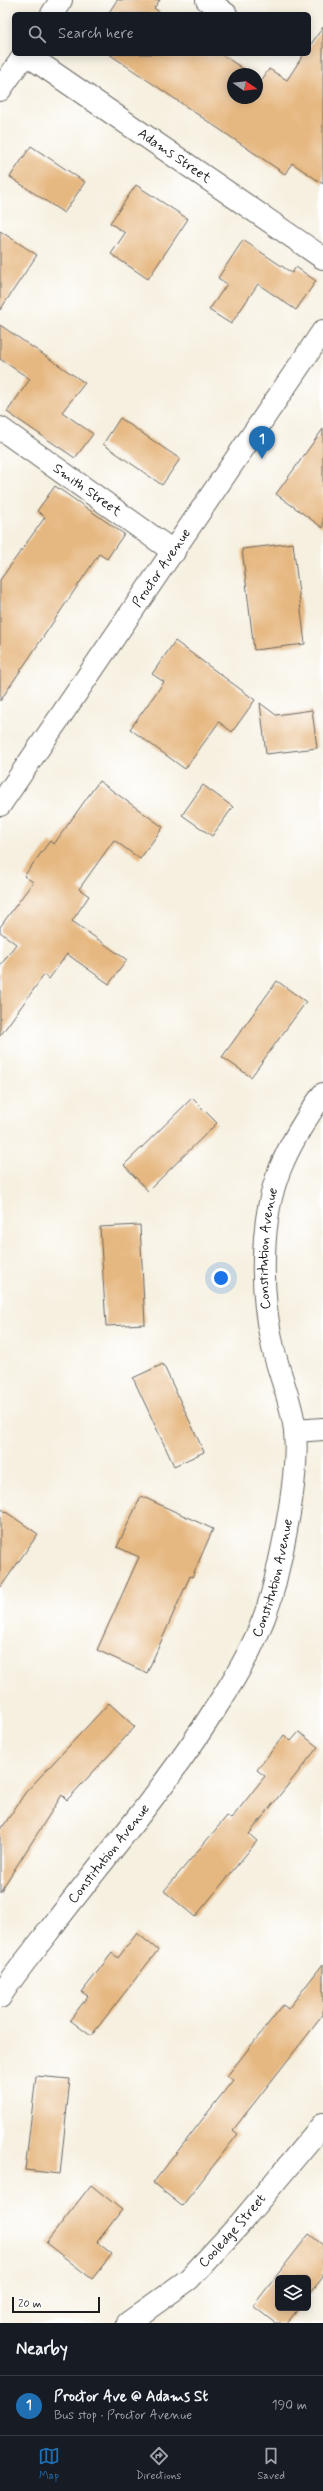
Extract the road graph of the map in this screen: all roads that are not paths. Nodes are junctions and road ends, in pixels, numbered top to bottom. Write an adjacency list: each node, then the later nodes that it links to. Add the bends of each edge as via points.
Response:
1 (61, 0): 3 (street)
2 (207, 0): 4 (street)
3 (53, 12)
4 (223, 12)
5 (24, 56): 7 (street)
6 (28, 56): 8 (street, Adams Street)
7 (0, 90)
8 (323, 258)
9 (323, 331): 11 (street, Proctor Avenue)
10 (0, 428): 11 (street, Smith Street)
11 (174, 552): 12 (street, Proctor Avenue)
12 (0, 805)
13 (323, 1094): 15 (street, Constitution Avenue, via 300,1127 279,1170 268,1218 263,1265 272,1344 286,1386)
14 (323, 1429): 15 (street)
15 (295, 1431): 16 (street, Constitution Avenue, via 295,1462 274,1587 263,1621 238,1674 194,1743)
16 (0, 1997)
17 (323, 2124): 18 (street, Cooledge Street, via 238,2226 189,2279)
18 (128, 2323)

